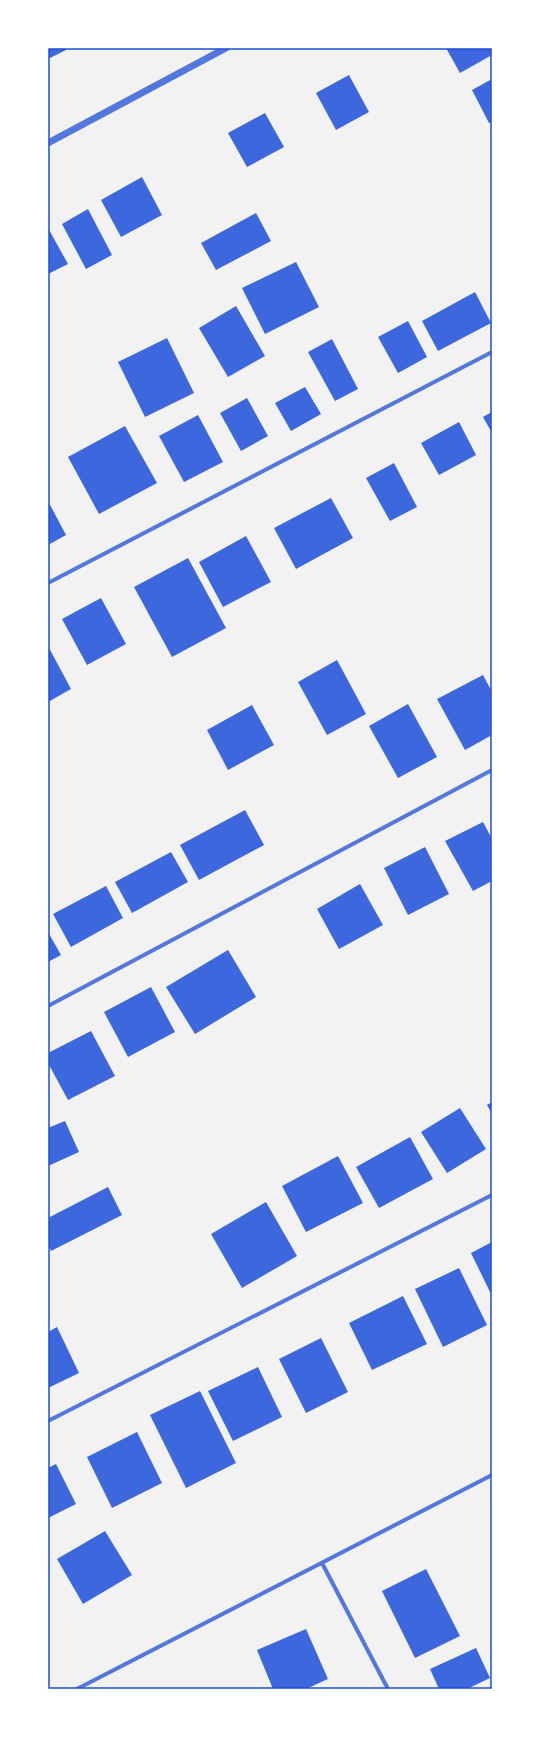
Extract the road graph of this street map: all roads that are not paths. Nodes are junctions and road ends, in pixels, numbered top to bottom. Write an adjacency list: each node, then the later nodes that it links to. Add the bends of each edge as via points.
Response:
1 (226, 48): 2 (street)
2 (48, 143)
3 (492, 352): 4 (street)
4 (48, 582)
5 (492, 770): 6 (street)
6 (48, 1006)
7 (492, 1195): 8 (street)
8 (48, 1421)
9 (492, 1475): 10 (street)
10 (322, 1563): 11 (street); 12 (street)
11 (77, 1689)
12 (388, 1689)

